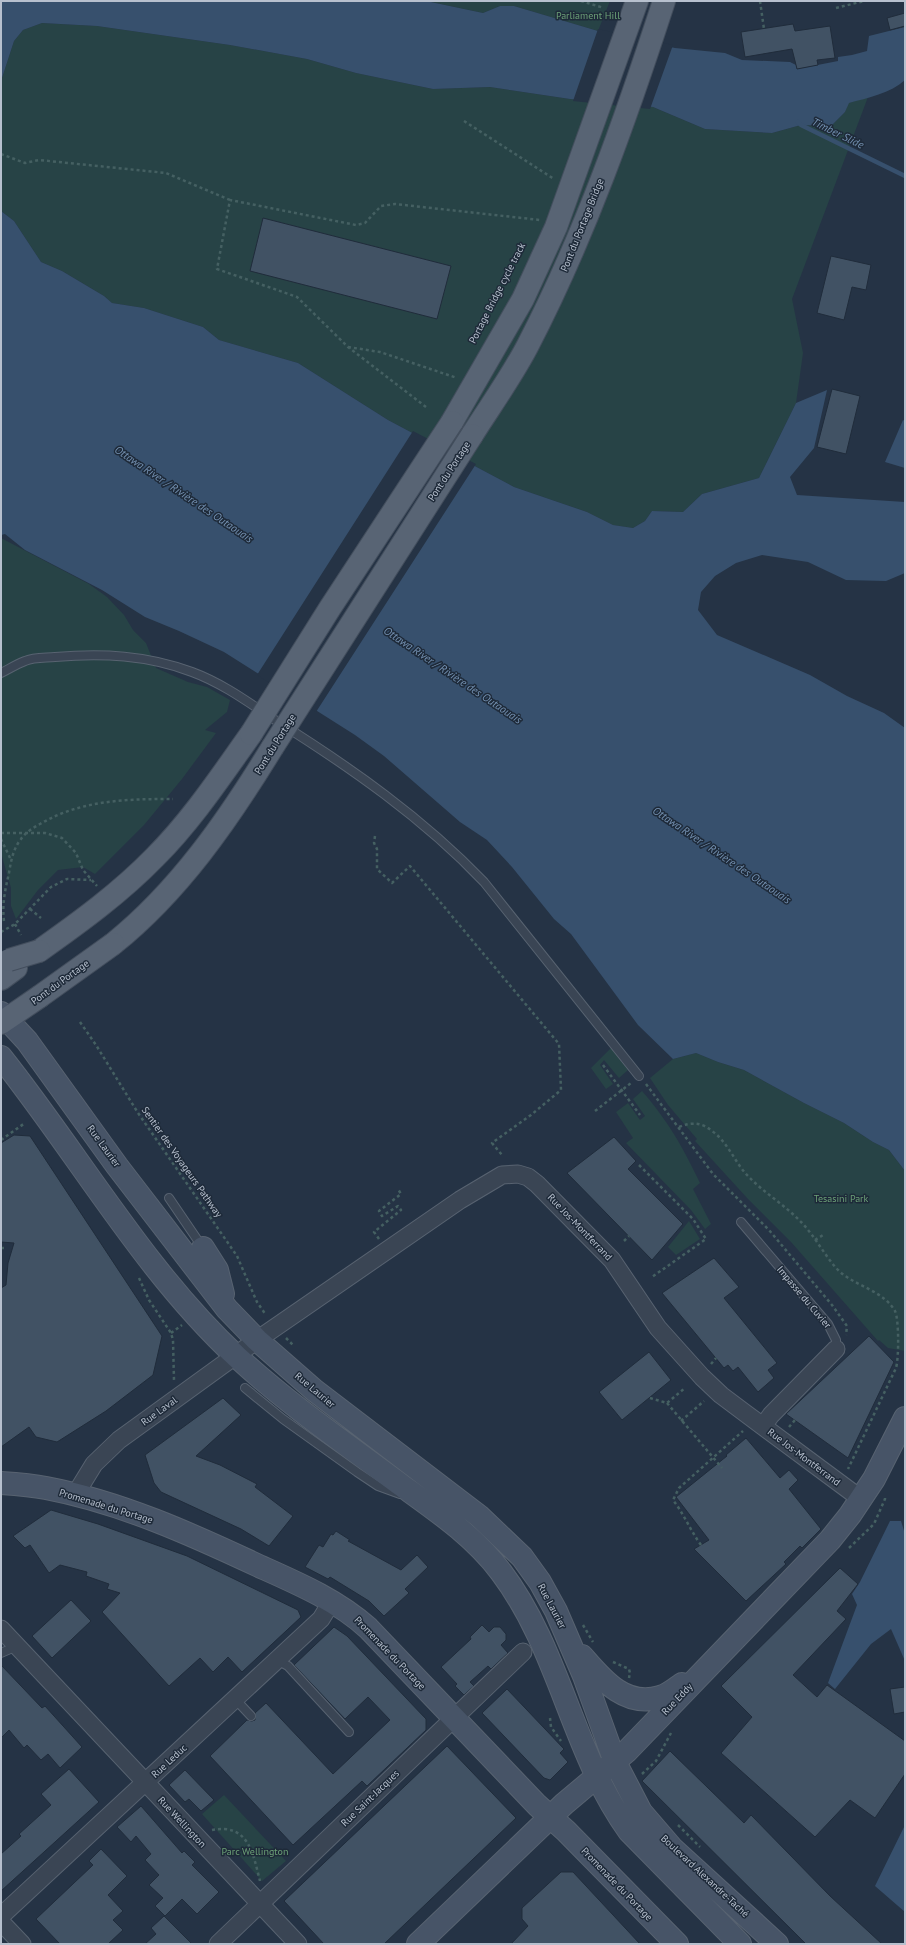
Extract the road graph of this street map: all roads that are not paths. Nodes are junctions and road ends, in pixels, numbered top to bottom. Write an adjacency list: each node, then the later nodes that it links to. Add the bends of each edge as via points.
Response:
1 (637, 1): 5 (main road, bridge, via 556,227 523,299 452,422 250,734 203,801 156,856 88,916 40,951)
2 (664, 1): 3 (main road, Pont du Portage Bridge, via 630,104 567,264 528,345)
3 (472, 435): 6 (main road, Pont du Portage, bridge, via 272,748 217,831 176,885 140,922 113,944 32,1002)
4 (1, 673): 8 (lane, via 26,660 84,654 123,655 157,661 192,672 228,690 307,740 409,812 461,859 484,882)
5 (7, 967)
6 (3, 1018): 12 (main road, Rue Laurier, via 27,1041 117,1166)
7 (1, 1057): 15 (main road, via 150,1259)
8 (639, 1076)
9 (170, 1198): 11 (lane)
10 (741, 1222): 14 (lane, Impasse du Cuvier, via 828,1324 836,1340)
11 (203, 1248): 12 (main road, via 217,1270)
12 (227, 1309): 13 (main road, Rue Laurier)
13 (257, 1340): 15 (street, Rue Laval); 18 (street, Rue Jos-Montferrand, via 460,1200 502,1175 518,1174 528,1177 537,1184 612,1260 658,1328 681,1355 721,1395); 26 (main road, Rue Laurier, via 320,1395 474,1511 501,1536 522,1557 540,1582)
14 (836, 1349): 18 (street)
15 (235, 1356): 20 (street, Rue Laval, via 109,1448 94,1464); 21 (main road, via 297,1408)
16 (245, 1388): 21 (lane, via 302,1433 378,1486)
17 (903, 1421): 22 (main road, Rue Eddy, via 874,1479)
18 (763, 1426): 22 (street, Rue Jos-Montferrand)
19 (1, 1483): 20 (main road, Promenade du Portage, via 48,1488)
20 (75, 1495): 23 (main road, Promenade du Portage, via 148,1518 221,1548)
21 (424, 1502): 36 (main road, via 453,1523 485,1553 516,1592 543,1642)
22 (865, 1508): 30 (main road, Rue Eddy, via 830,1540)
23 (332, 1601): 29 (street, Rue Leduc, via 321,1619); 33 (main road, Promenade du Portage, via 368,1628)
24 (1, 1629): 25 (street, Rue Wellington)
25 (17, 1646): 28 (lane); 37 (street, Rue Wellington)
26 (573, 1646): 30 (main road, via 614,1690 636,1698 661,1697); 35 (main road, Rue Laurier)
27 (523, 1652): 33 (street, Rue Saint-Jacques)
28 (1, 1653)
29 (277, 1660): 31 (street, Rue Leduc); 34 (lane, via 288,1666)
30 (704, 1670): 35 (main road, Rue Eddy)
31 (236, 1699): 32 (lane); 37 (street, Rue Leduc)
32 (251, 1716)
33 (453, 1718): 38 (main road, Promenade du Portage); 39 (street, Rue Saint-Jacques)
34 (349, 1732)
35 (614, 1762): 36 (main road, Rue Eddy); 48 (main road, Boulevard Alexandre-Taché, via 630,1794 672,1848)
36 (596, 1776): 38 (main road, Rue Eddy); 47 (main road, Boulevard Alexandre-Taché, via 629,1831)
37 (146, 1783): 39 (street, Rue Wellington); 40 (street, Rue Leduc)
38 (551, 1817): 45 (main road, Rue Eddy); 46 (main road, Promenade du Portage)
39 (260, 1904): 43 (street, Rue Saint-Jacques); 44 (street, Rue Wellington)
40 (1, 1916)
41 (1, 1922): 42 (street)
42 (22, 1944)
43 (218, 1944)
44 (298, 1944)
45 (418, 1944)
46 (677, 1944)
47 (740, 1944)
48 (777, 1944)

